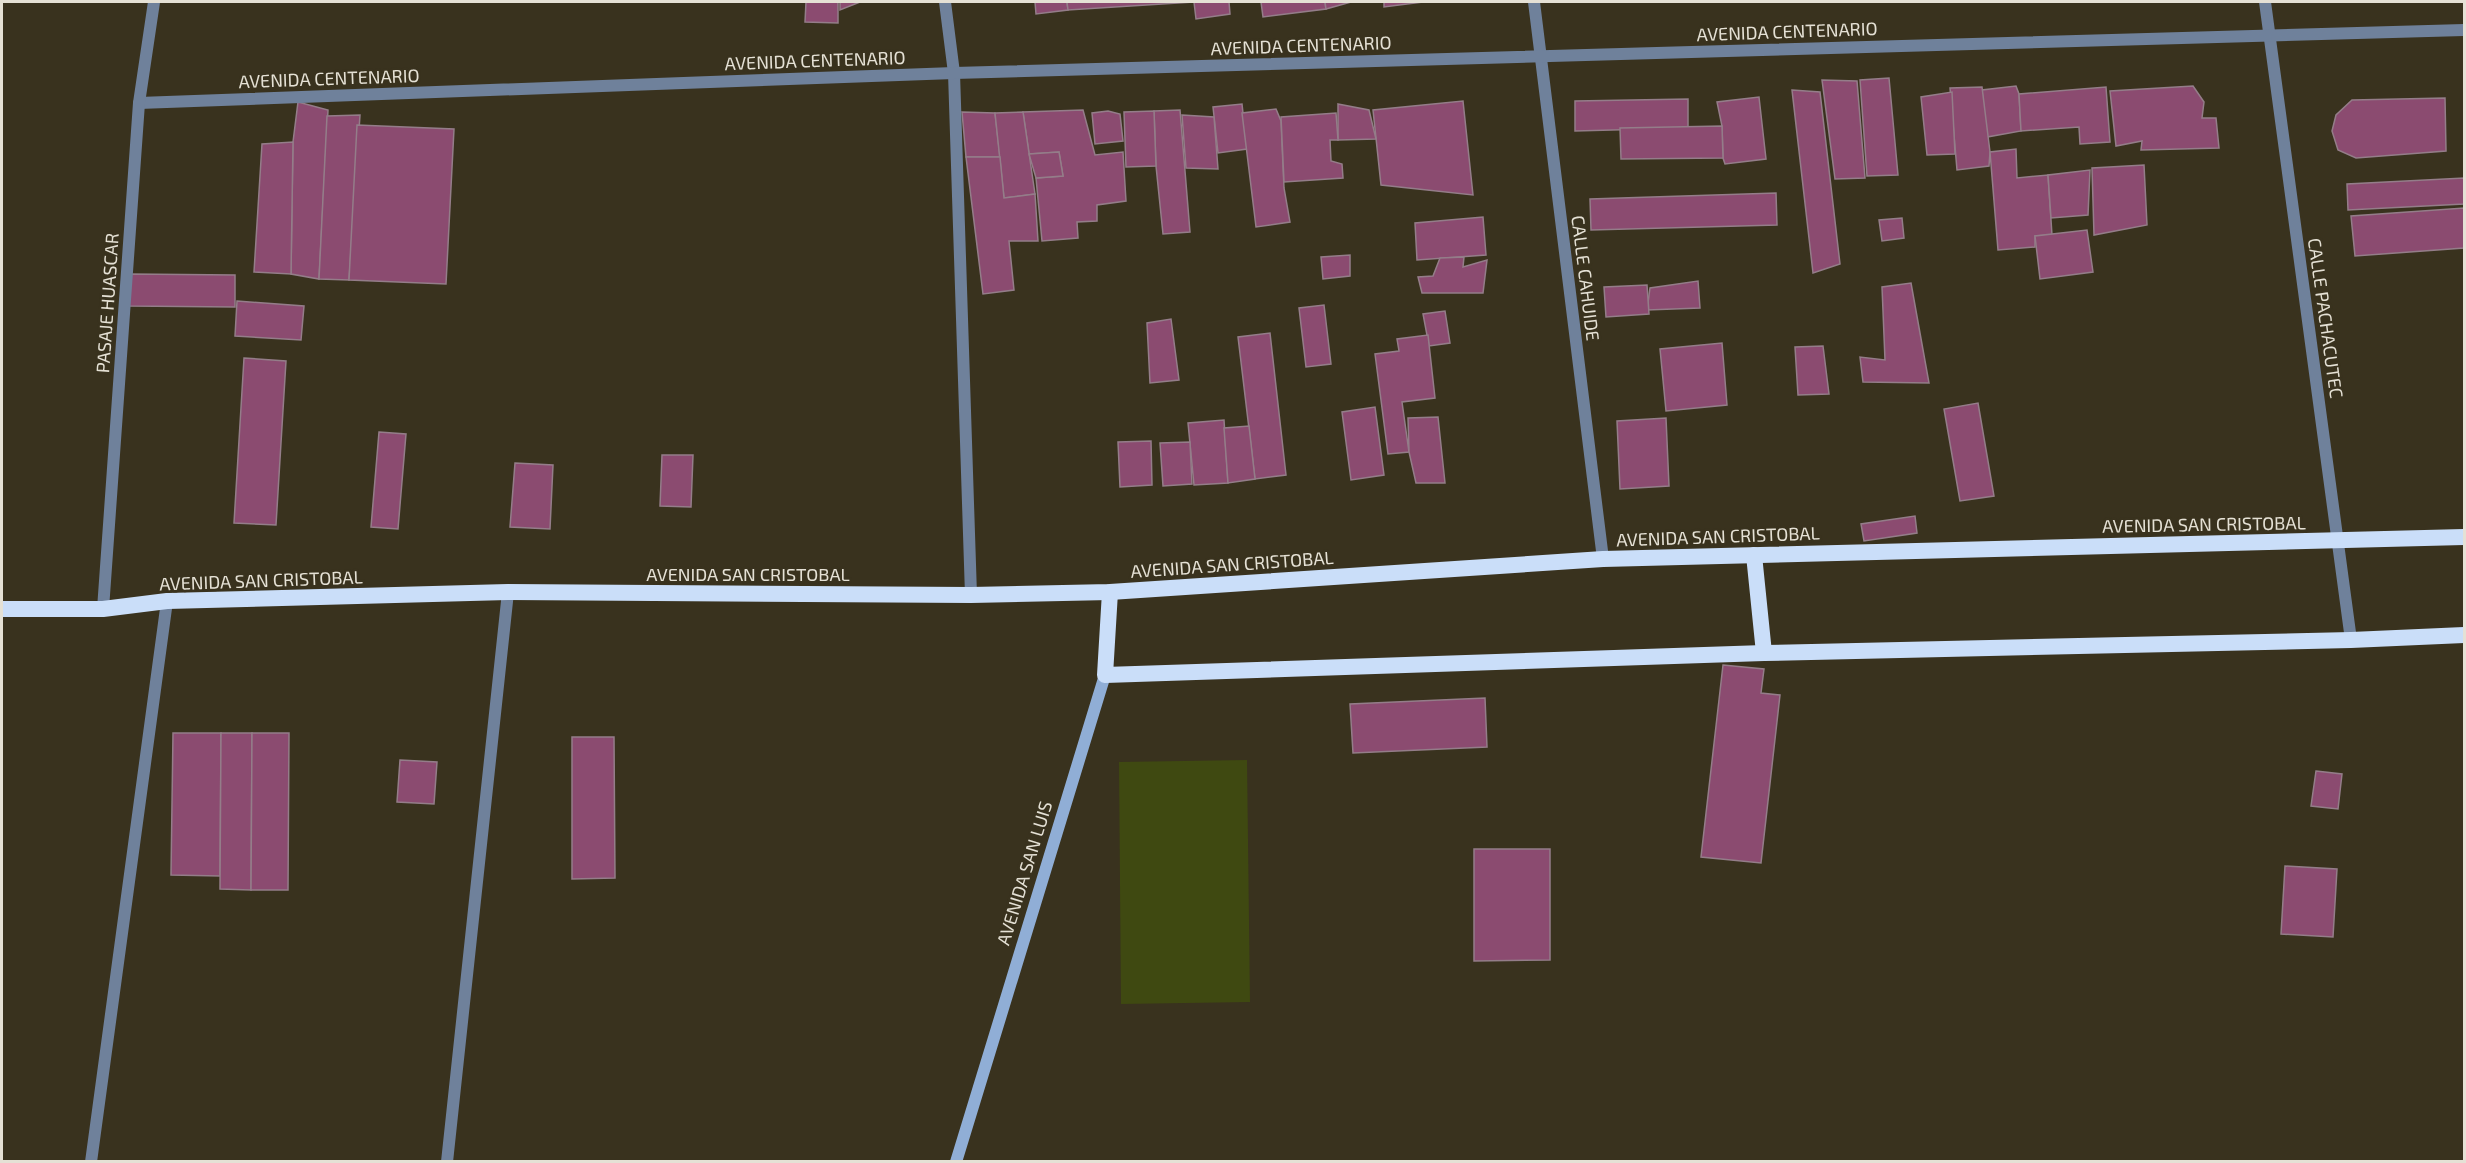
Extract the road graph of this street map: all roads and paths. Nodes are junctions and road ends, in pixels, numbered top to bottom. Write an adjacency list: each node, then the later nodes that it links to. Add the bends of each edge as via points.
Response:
1 (154, 2): 9 (street, PASAJE HUASCAR)
2 (945, 2): 8 (street)
3 (1534, 2): 7 (street, CALLE CAHUIDE)
4 (2265, 2): 6 (street, CALLE PACHACUTEC)
5 (2464, 30): 6 (street, AVENIDA CENTENARIO)
6 (2269, 36): 7 (street, AVENIDA CENTENARIO); 11 (street, CALLE PACHACUTEC)
7 (1540, 56): 8 (street, AVENIDA CENTENARIO); 13 (street, CALLE CAHUIDE)
8 (954, 73): 9 (street, AVENIDA CENTENARIO); 16 (street)
9 (139, 103): 19 (street, PASAJE HUASCAR)
10 (2464, 537): 11 (highway, AVENIDA SAN CRISTOBAL)
11 (2338, 540): 12 (highway, AVENIDA SAN CRISTOBAL); 21 (street, CALLE PACHACUTEC)
12 (1754, 555): 13 (highway, AVENIDA SAN CRISTOBAL); 22 (highway)
13 (1603, 559): 15 (highway, AVENIDA SAN CRISTOBAL)
14 (508, 592): 16 (highway, AVENIDA SAN CRISTOBAL); 17 (highway, AVENIDA SAN CRISTOBAL); 25 (street)
15 (1110, 592): 16 (highway, AVENIDA SAN CRISTOBAL); 23 (highway, AVENIDA SAN LUIS)
16 (971, 595)
17 (167, 602): 19 (highway, AVENIDA SAN CRISTOBAL); 24 (street)
18 (2, 609): 19 (highway, AVENIDA SAN CRISTOBAL)
19 (103, 609)
20 (2464, 635): 21 (highway)
21 (2351, 640): 22 (highway)
22 (1764, 653): 23 (highway)
23 (1105, 675): 26 (main road, AVENIDA SAN LUIS)
24 (91, 1161)
25 (447, 1161)
26 (956, 1161)

